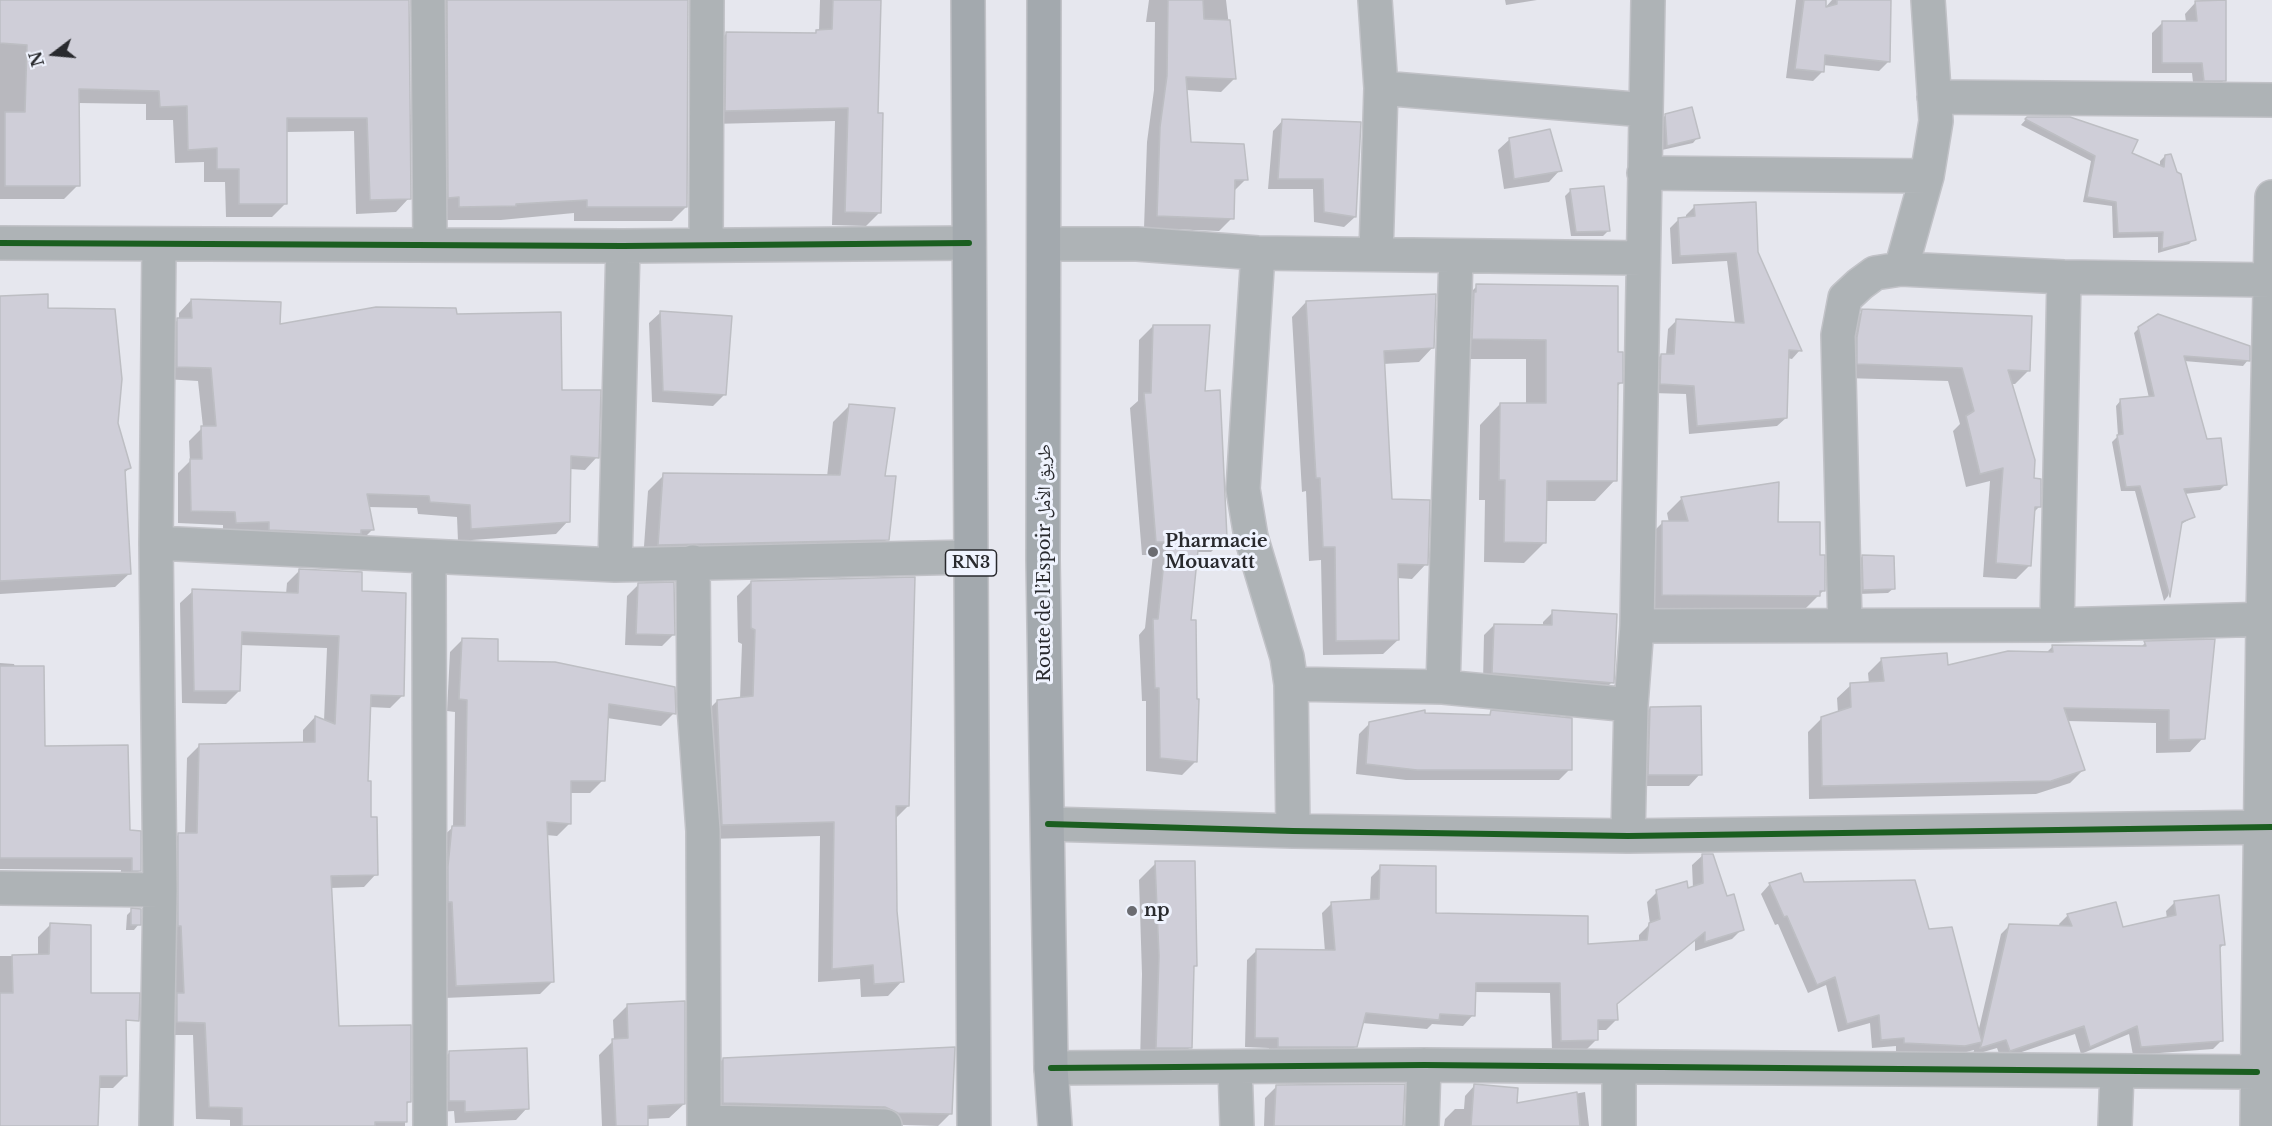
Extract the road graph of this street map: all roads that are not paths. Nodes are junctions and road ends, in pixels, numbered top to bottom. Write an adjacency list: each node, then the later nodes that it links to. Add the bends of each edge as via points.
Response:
1 (428, 0): 18 (street)
2 (707, 0): 20 (street)
3 (968, 0): 16 (highway, RN3)
4 (1044, 0): 19 (highway, Route de l’Espoir طريق الأمل)
5 (1375, 0): 8 (street)
6 (1648, 0): 11 (street)
7 (1928, 0): 9 (street)
8 (1381, 88): 11 (street); 23 (street)
9 (1934, 97): 10 (street); 13 (street, via 1935,121)
10 (2272, 100)
11 (1645, 110): 12 (street)
12 (1644, 173): 13 (street); 25 (street)
13 (1927, 176): 26 (street)
14 (2272, 197): 28 (street)
15 (0, 243): 17 (street)
16 (969, 243): 20 (street); 30 (highway, RN3)
17 (159, 244): 18 (street); 29 (street)
18 (430, 244): 21 (street)
19 (1044, 244): 22 (street, via 1137,244); 41 (highway, Route de l’Espoir طريق الأمل)
20 (706, 245): 21 (street)
21 (623, 246): 33 (street)
22 (1258, 253): 23 (street); 38 (street, via 1243,489 1251,537)
23 (1376, 254): 24 (street)
24 (1456, 256): 25 (street); 39 (street)
25 (1643, 258): 37 (street)
26 (1901, 269): 27 (street); 35 (street, via 1875,273 1845,298 1838,335)
27 (2064, 277): 28 (street); 36 (street)
28 (2270, 280): 34 (street)
29 (156, 543): 31 (street); 46 (street)
30 (971, 557): 32 (street); 58 (highway, RN3)
31 (429, 558): 33 (street); 56 (street)
32 (693, 562): 33 (street); 54 (street, via 694,706 703,831)
33 (615, 565)
34 (2267, 619): 36 (street); 42 (street)
35 (1845, 625): 36 (street); 37 (street)
36 (2057, 625)
37 (1637, 626): 40 (street)
38 (1292, 684): 39 (street); 43 (street)
39 (1443, 687): 40 (street)
40 (1631, 705): 44 (street)
41 (1048, 824): 43 (street); 50 (highway, Route de l’Espoir طريق الأمل)
42 (2266, 827): 44 (street); 47 (street)
43 (1293, 831): 44 (street)
44 (1628, 836)
45 (0, 888): 46 (street)
46 (160, 891): 55 (street)
47 (2265, 1014): 53 (street)
48 (1424, 1065): 49 (street); 51 (street); 61 (street)
49 (1235, 1067): 50 (street); 60 (street)
50 (1051, 1068): 59 (highway, Route de l’Espoir طريق الأمل)
51 (1619, 1068): 52 (street); 62 (street)
52 (2117, 1071): 53 (street); 63 (street)
53 (2257, 1072): 64 (street)
54 (704, 1124): 57 (street)
55 (156, 1126)
56 (430, 1126)
57 (885, 1126)
58 (974, 1126)
59 (1055, 1126)
60 (1237, 1126)
61 (1422, 1126)
62 (1619, 1126)
63 (2115, 1126)
64 (2257, 1126)

